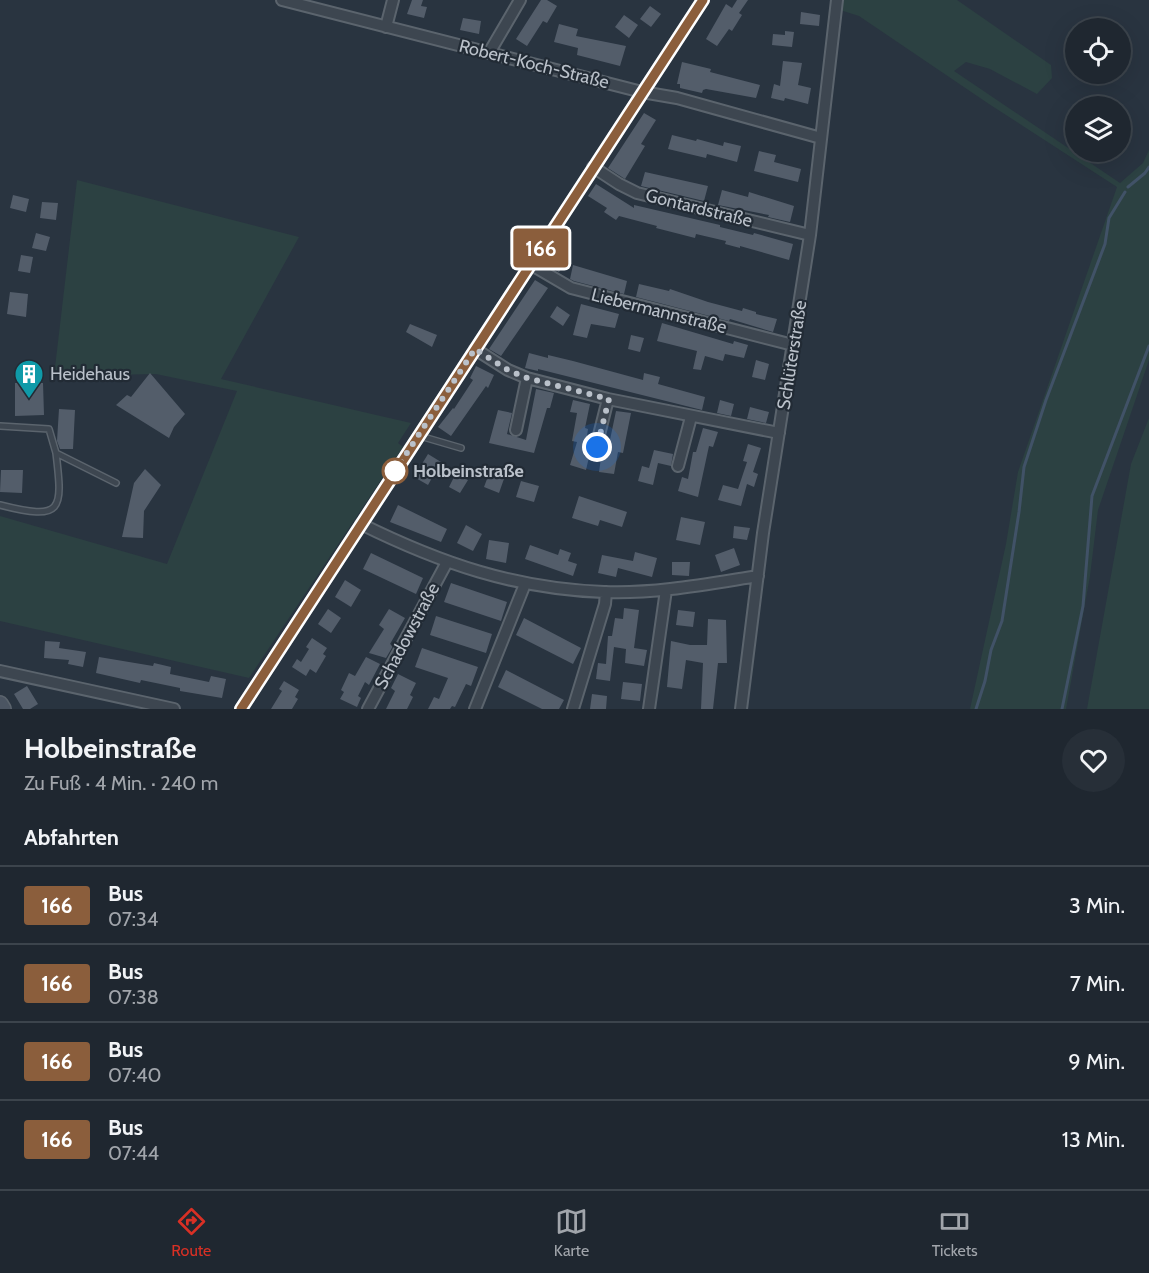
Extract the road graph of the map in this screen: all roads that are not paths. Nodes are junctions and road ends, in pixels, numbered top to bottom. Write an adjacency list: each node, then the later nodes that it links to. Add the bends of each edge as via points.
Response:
1 (282, 0): 6 (street, Robert-Koch-Straße)
2 (393, 0): 6 (street)
3 (520, 0): 7 (street)
4 (703, 0): 8 (street)
5 (837, 0): 9 (street, Schlüterstraße)
6 (386, 27): 7 (street, Robert-Koch-Straße)
7 (489, 53): 8 (street, Robert-Koch-Straße)
8 (642, 92): 9 (street, Robert-Koch-Straße); 10 (street)
9 (822, 138): 11 (street, Schlüterstraße)
10 (593, 166): 11 (street, Gontardstraße, via 636,193); 12 (street)
11 (810, 235): 13 (street, Schlüterstraße)
12 (530, 264): 13 (street, Liebermannstraße, via 571,288); 14 (street)
13 (793, 345): 20 (street, Schlüterstraße)
14 (475, 349): 15 (street); 21 (street)
15 (527, 378): 16 (street); 19 (street)
16 (609, 399): 17 (street); 22 (street)
17 (691, 417): 20 (street); 25 (street)
18 (0, 426): 24 (lane, via 49,429)
19 (516, 430)
20 (779, 434): 30 (street, Schlüterstraße)
21 (418, 436): 23 (lane); 28 (street)
22 (597, 447)
23 (461, 448)
24 (56, 453): 26 (lane); 27 (lane, via 60,493 52,510 36,512)
25 (678, 466)
26 (116, 483)
27 (0, 505)
28 (361, 524): 29 (street); 38 (street)
29 (447, 562): 31 (street); 39 (street, Schadowstraße)
30 (758, 576): 32 (street); 43 (street, Schlüterstraße)
31 (525, 584): 33 (street); 40 (street)
32 (666, 590): 33 (street); 42 (street)
33 (606, 592): 41 (street)
34 (0, 671): 37 (street)
35 (0, 704): 36 (street)
36 (3, 709)
37 (174, 709)
38 (241, 709)
39 (368, 709)
40 (475, 709)
41 (573, 709)
42 (649, 709)
43 (741, 709)

